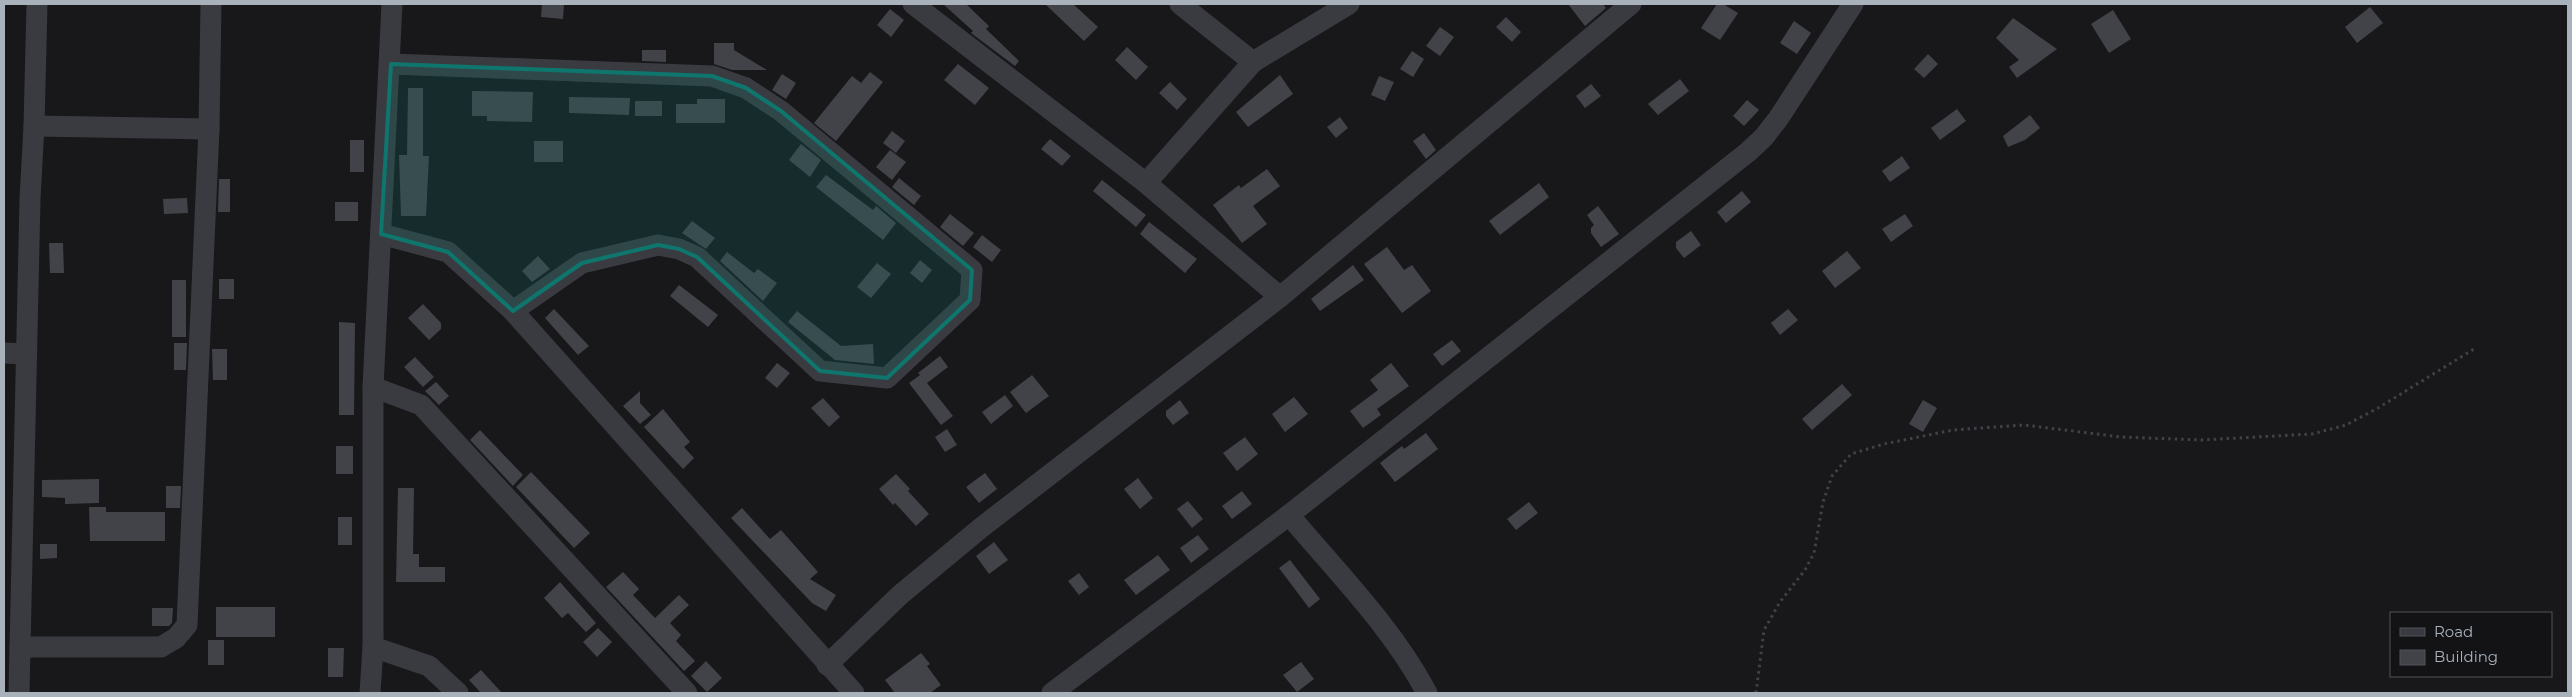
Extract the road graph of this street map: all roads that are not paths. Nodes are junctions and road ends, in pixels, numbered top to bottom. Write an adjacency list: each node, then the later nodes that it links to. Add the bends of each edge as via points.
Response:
1 (37, 4): 11 (street)
2 (211, 4): 12 (street)
3 (392, 4): 10 (street)
4 (913, 4): 13 (street)
5 (1180, 4): 9 (street)
6 (1350, 4): 9 (street)
7 (1631, 4): 15 (street)
8 (1853, 4): 20 (street, via 1778,119 1759,142)
9 (1253, 62): 13 (street)
10 (391, 64): 14 (street); 16 (street, via 712,76 746,88 781,111 972,270 970,300 887,378 820,371 697,257 658,244 582,263)
11 (34, 126): 12 (street); 18 (street)
12 (209, 129): 21 (street, via 187,624 176,638 160,647)
13 (1146, 183): 15 (street)
14 (381, 234): 16 (street, via 448,252); 19 (street)
15 (1280, 297): 23 (street, via 982,527 900,595)
16 (513, 311): 23 (street)
17 (4, 353): 18 (street)
18 (26, 354): 21 (street)
19 (373, 387): 22 (street); 27 (street, via 421,405)
20 (1288, 515): 29 (street); 30 (street, via 1384,627 1411,663)
21 (20, 647): 24 (street)
22 (373, 647): 25 (street); 26 (street, via 429,666)
23 (827, 665): 28 (street)
24 (18, 693)
25 (370, 693)
26 (458, 693)
27 (687, 693)
28 (854, 693)
29 (1052, 693)
30 (1427, 693)

